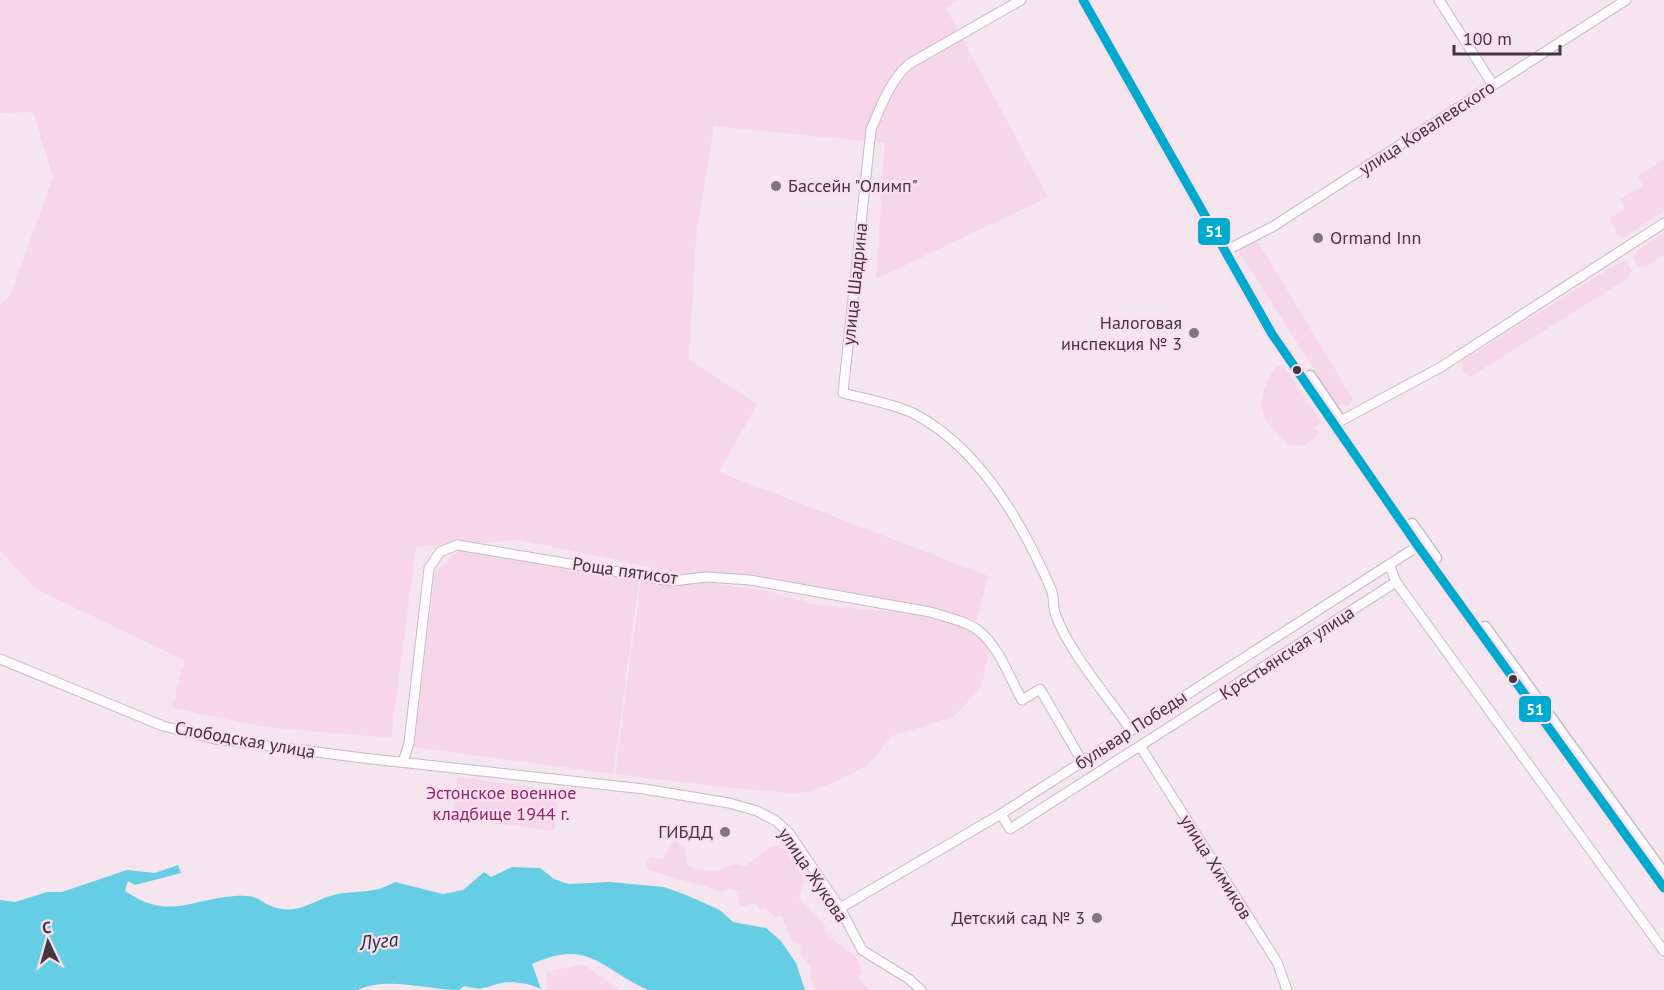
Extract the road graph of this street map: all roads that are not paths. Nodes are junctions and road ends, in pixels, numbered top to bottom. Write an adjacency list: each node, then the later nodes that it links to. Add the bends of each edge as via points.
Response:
1 (1021, 0): 14 (street, улица Шадрина, via 909,64 885,96 871,129 843,393 913,414 945,434 981,470 1038,562 1053,593 1055,615)
2 (1083, 0): 8 (main road)
3 (1090, 0): 8 (main road)
4 (1439, 0): 6 (street)
5 (1626, 0): 6 (street, улица Ковалевского)
6 (1493, 85): 8 (street, улица Ковалевского, via 1272,227)
7 (1664, 223): 9 (street, via 1441,367)
8 (1227, 250): 9 (main road, via 1272,334)
9 (1338, 422): 10 (main road); 20 (main road)
10 (1418, 546): 11 (street, бульвар Победы); 21 (main road)
11 (1390, 566): 12 (street); 14 (street, бульвар Победы)
12 (1396, 582): 15 (street, Крестьянская улица); 23 (street)
13 (0, 659): 17 (street, Слободская улица, via 114,708 192,733)
14 (1131, 730): 16 (street, бульвар Победы)
15 (1140, 746): 19 (street, Крестьянская улица, via 1010,829); 25 (street, улица Химиков, via 1277,963)
16 (1082, 761): 17 (street, Роща пятисот, via 1040,689 1022,700 993,647 979,631 957,620 750,580 706,577 672,581 457,544 440,552 429,568 409,743); 19 (street, бульвар Победы)
17 (403, 762): 18 (street, Слободская улица)
18 (502, 773): 22 (street, улица Жукова, via 698,797 757,811 789,833)
19 (1001, 814): 22 (street, бульвар Победы)
20 (1664, 874)
21 (1664, 888)
22 (840, 908): 24 (street, улица Жукова, via 862,950)
23 (1664, 951)
24 (921, 990)
25 (1287, 990)

